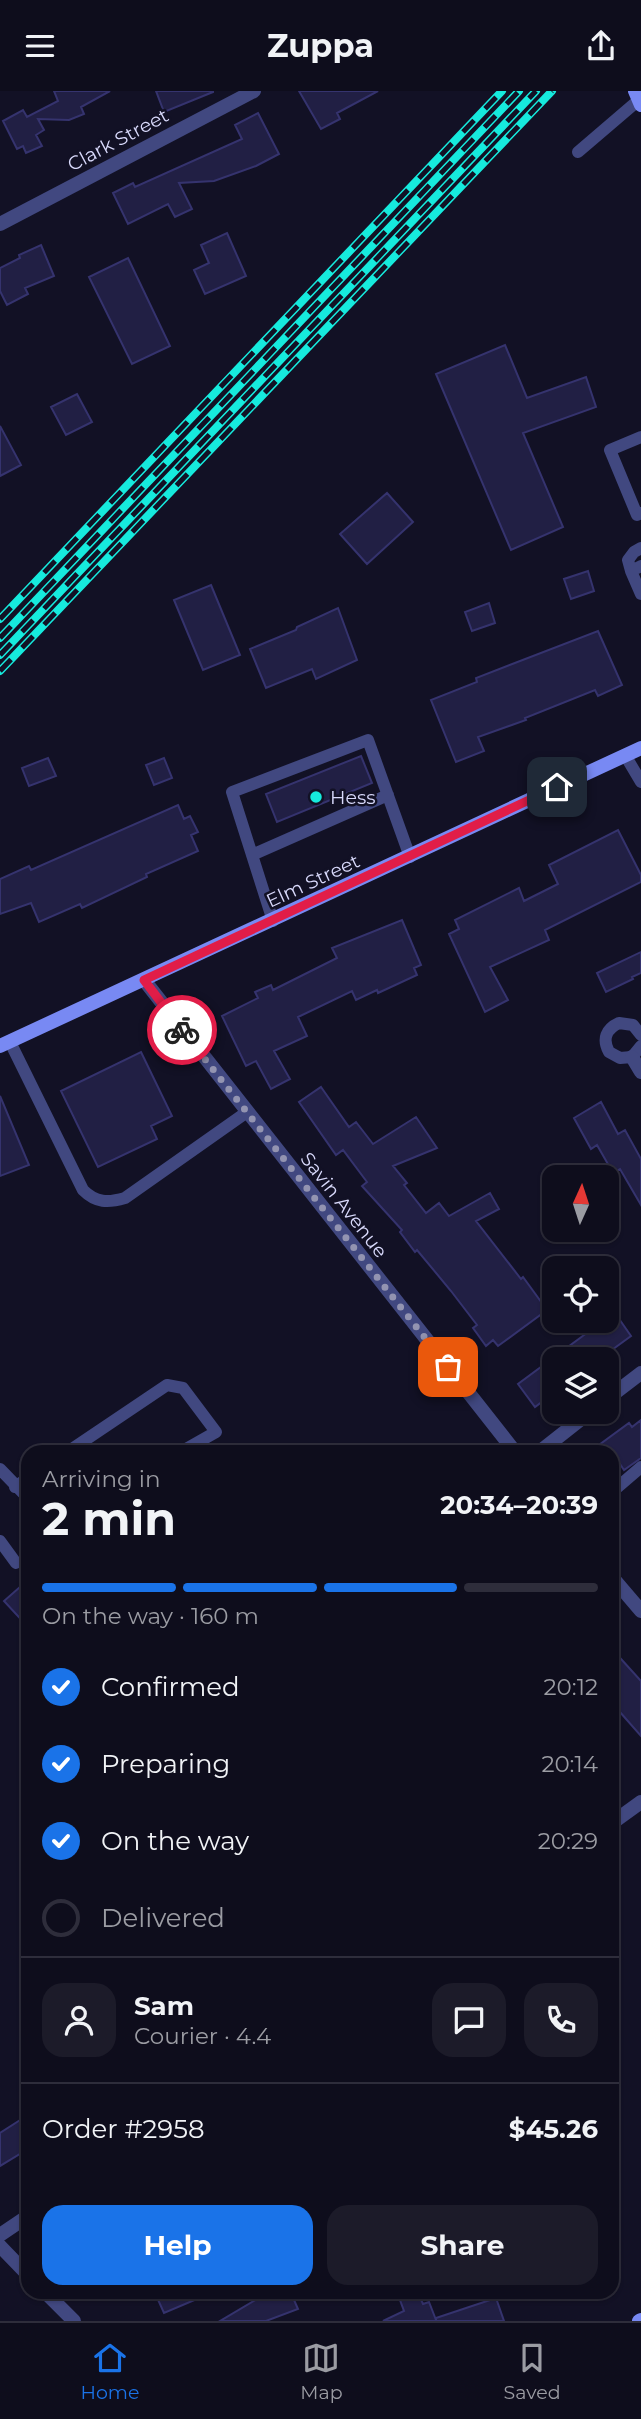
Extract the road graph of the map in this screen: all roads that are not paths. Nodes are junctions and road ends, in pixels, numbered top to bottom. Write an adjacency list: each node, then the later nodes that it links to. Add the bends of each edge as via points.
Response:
1 (254, 91): 4 (street, Clark Street)
2 (639, 98): 3 (lane)
3 (578, 152)
4 (0, 224)
5 (641, 437): 6 (lane, via 610,450 637,515)
6 (641, 513)
7 (641, 548): 8 (lane, via 628,560)
8 (636, 569): 9 (lane)
9 (641, 594)
10 (641, 748): 11 (main road, Elm Street)
11 (625, 755): 12 (lane); 15 (main road, Elm Street)
12 (641, 782)
13 (388, 795): 14 (lane); 14 (lane, via 368,740 232,792); 15 (lane)
14 (252, 855): 16 (lane)
15 (410, 857): 16 (main road, Elm Street)
16 (272, 921): 17 (main road, Elm Street)
17 (144, 980): 19 (main road, Elm Street); 22 (street, Savin Avenue)
18 (641, 1035): 20 (lane, via 628,1023 614,1025 605,1039 609,1052 620,1058)
19 (5, 1044): 22 (lane, via 83,1190 105,1203 125,1198)
20 (637, 1051): 21 (street)
21 (641, 1072)
22 (247, 1112): 28 (street, Savin Avenue)
23 (641, 1373): 24 (street)
24 (619, 1390)
25 (575, 1424): 29 (street)
26 (78, 1445): 27 (lane, via 167,1385 183,1388 216,1432)
27 (193, 1445)
28 (510, 1445)
29 (548, 1445)
30 (641, 1467): 33 (lane)
31 (0, 1469): 34 (lane)
32 (21, 1483): 34 (lane)
33 (619, 1486)
34 (15, 1487): 35 (lane)
35 (21, 1492)
36 (0, 1541): 37 (lane)
37 (16, 1563)
38 (619, 1585): 39 (street)
39 (641, 1611)
40 (641, 1802): 41 (street)
41 (619, 1818)
42 (21, 2221): 43 (street)
43 (0, 2235)
44 (0, 2246): 45 (street)
45 (21, 2268)
46 (52, 2299): 47 (street)
47 (74, 2321)

